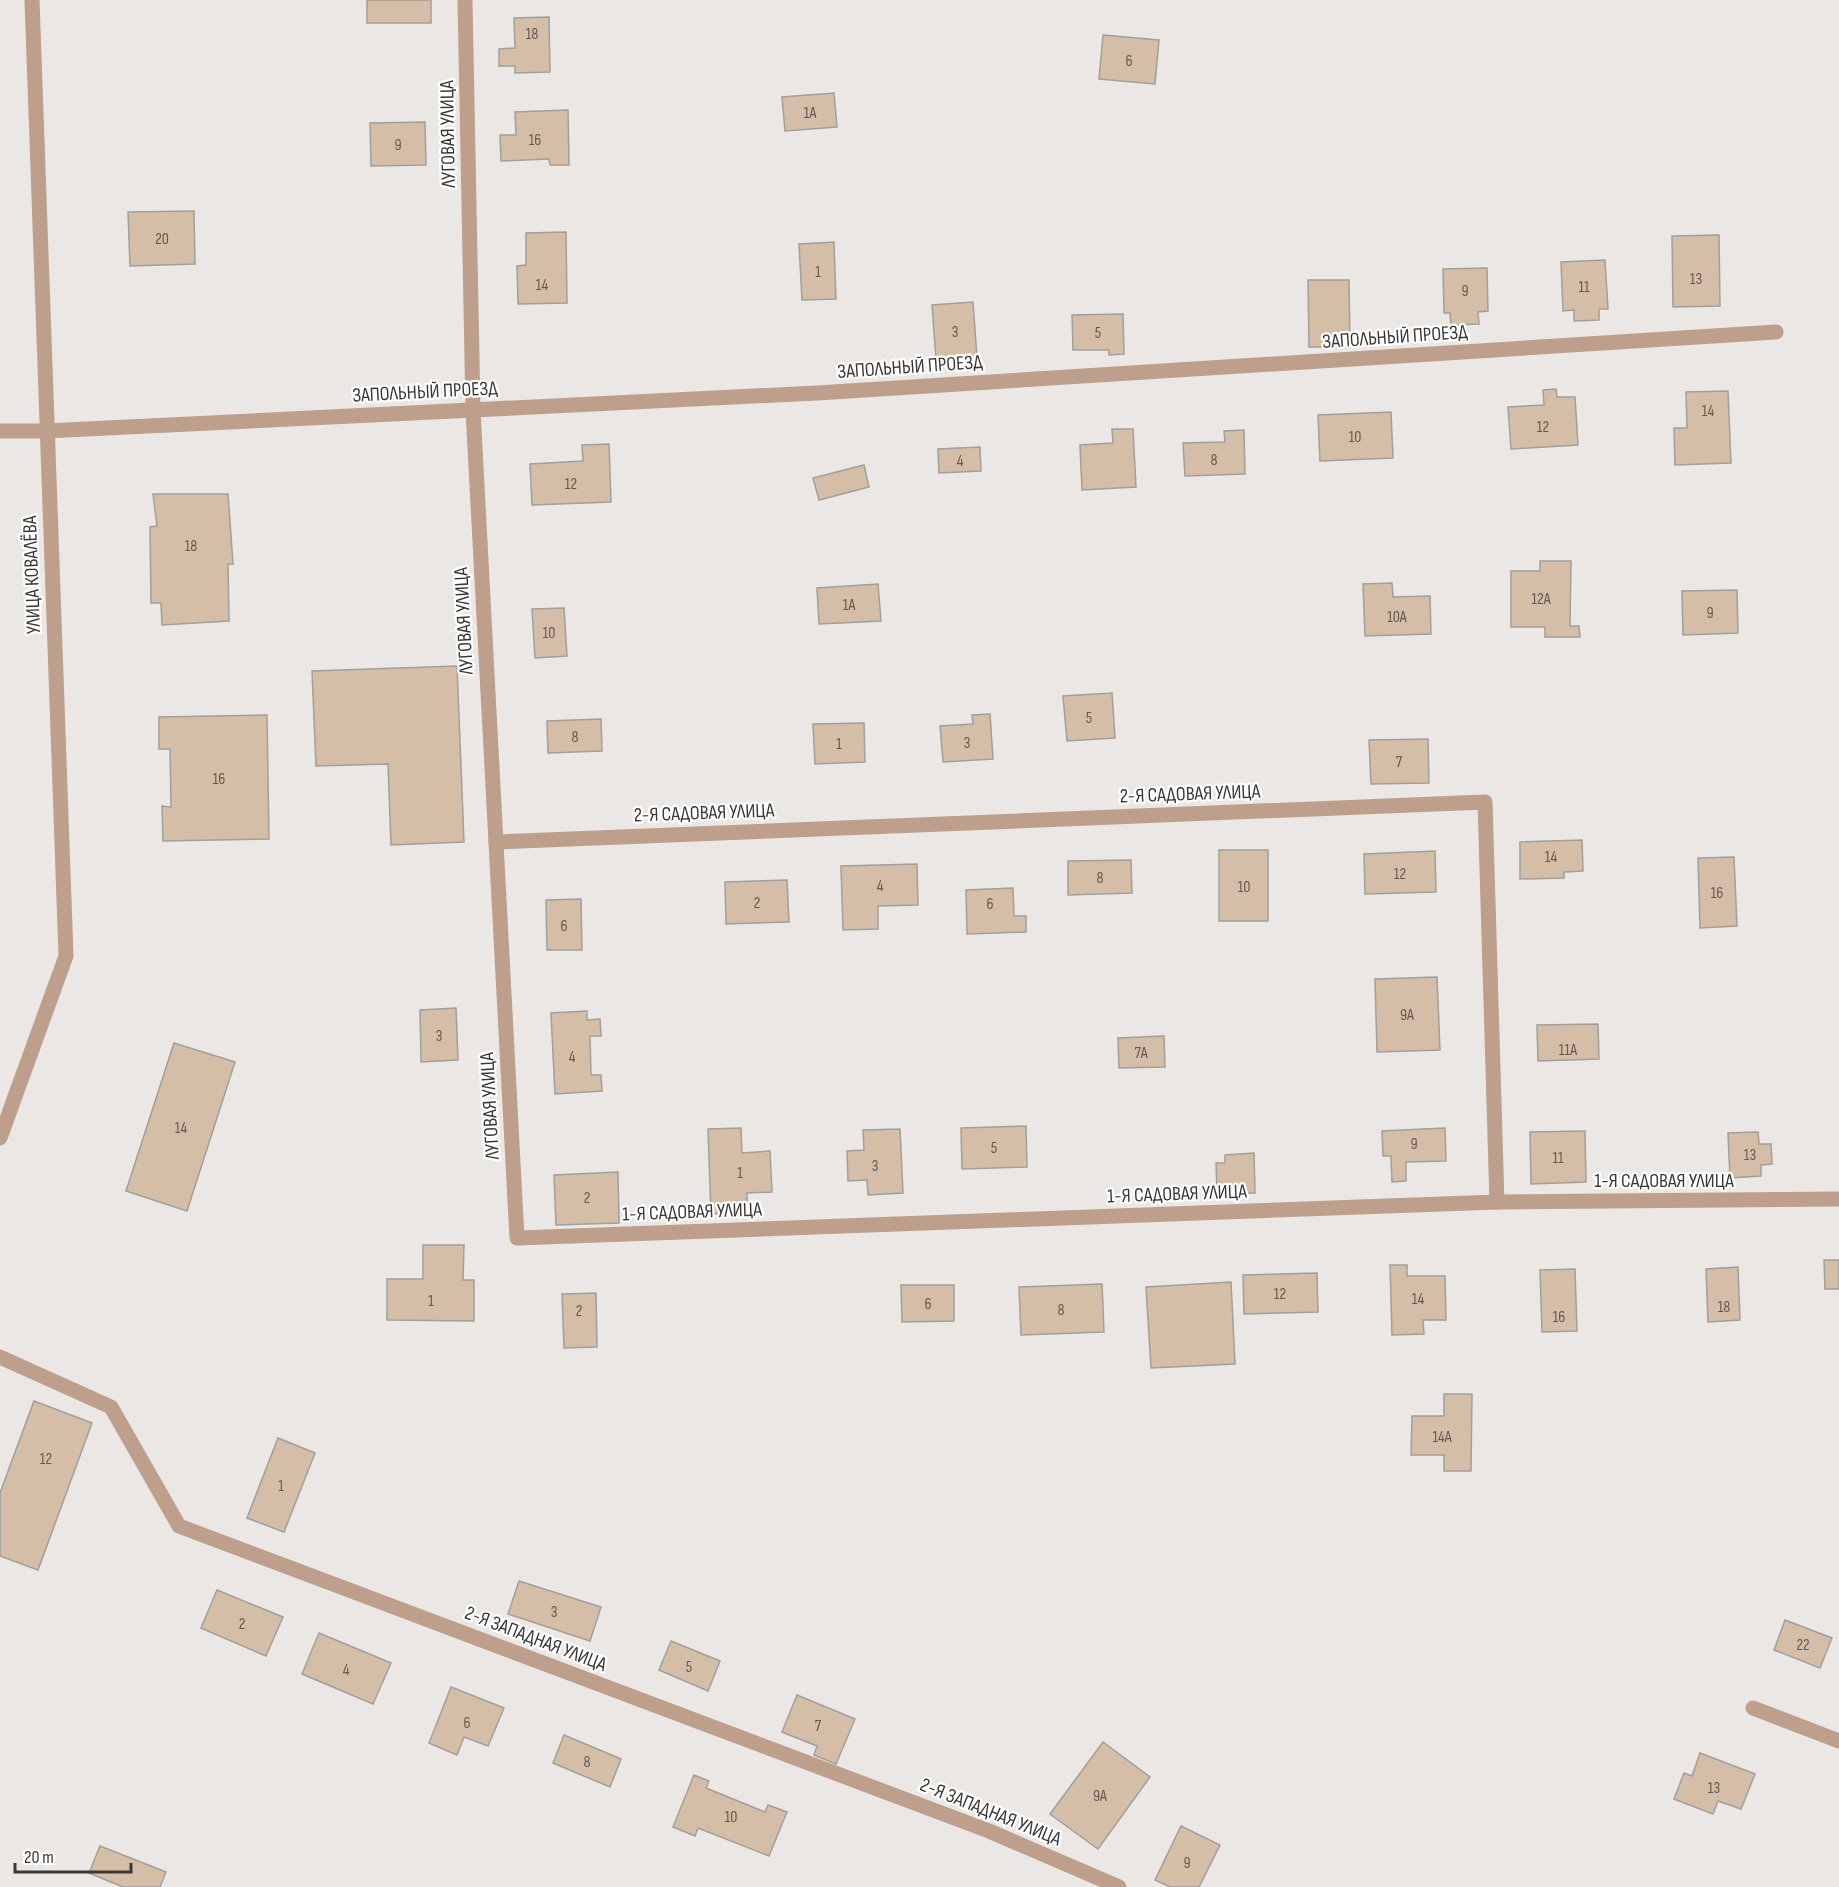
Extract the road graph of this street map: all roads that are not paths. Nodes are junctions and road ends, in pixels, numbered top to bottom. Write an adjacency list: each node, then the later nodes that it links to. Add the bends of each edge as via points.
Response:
1 (32, 0): 6 (street, УЛИЦА КОВАЛЁВА)
2 (465, 0): 4 (street, ЛУГОВАЯ УЛИЦА)
3 (1776, 332): 4 (street, ЗАПОЛЬНЫЙ ПРОЕЗД, via 817,393)
4 (473, 410): 6 (street, ЗАПОЛЬНЫЙ ПРОЕЗД); 7 (street, ЛУГОВАЯ УЛИЦА)
5 (0, 431): 6 (street, ЗАПОЛЬНЫЙ ПРОЕЗД)
6 (46, 431): 8 (street, УЛИЦА КОВАЛЁВА, via 66,956)
7 (496, 842): 10 (street, 2-Я САДОВАЯ УЛИЦА, via 1485,802); 11 (street, ЛУГОВАЯ УЛИЦА)
8 (0, 1138)
9 (1839, 1199): 10 (street, 1-Я САДОВАЯ УЛИЦА)
10 (1497, 1202): 11 (street, 1-Я САДОВАЯ УЛИЦА)
11 (517, 1238)
12 (0, 1357): 15 (street, 2-Я ЗАПАДНАЯ УЛИЦА, via 111,1407 179,1526 989,1831)
13 (1753, 1708): 14 (street)
14 (1839, 1741)
15 (1119, 1887)

